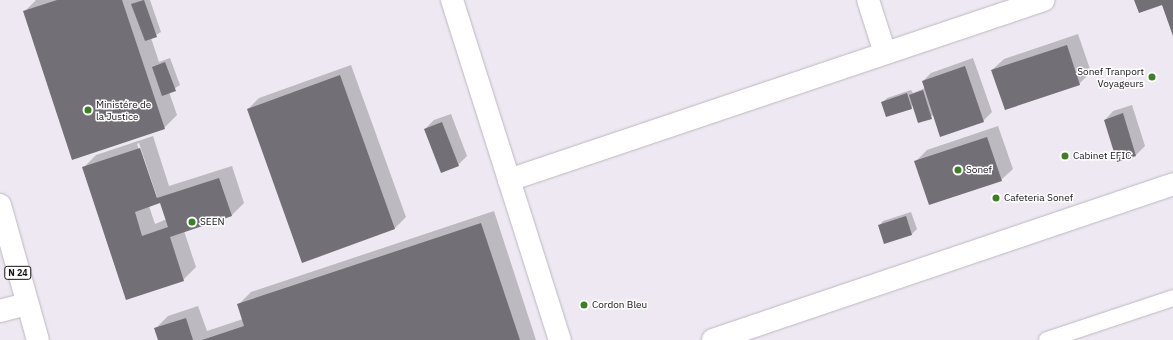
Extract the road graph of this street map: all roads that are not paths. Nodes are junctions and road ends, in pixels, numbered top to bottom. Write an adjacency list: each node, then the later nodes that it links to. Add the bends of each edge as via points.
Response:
1 (452, 0): 5 (street)
2 (868, 0): 4 (street)
3 (1044, 0): 4 (street)
4 (885, 53): 5 (street)
5 (509, 180): 12 (street)
6 (1173, 184): 13 (street)
7 (0, 205): 9 (street, N 24)
8 (1173, 298): 14 (lane)
9 (27, 304): 10 (street); 11 (street, N 24)
10 (0, 311)
11 (38, 340)
12 (560, 340)
13 (713, 340)
14 (1047, 340)

